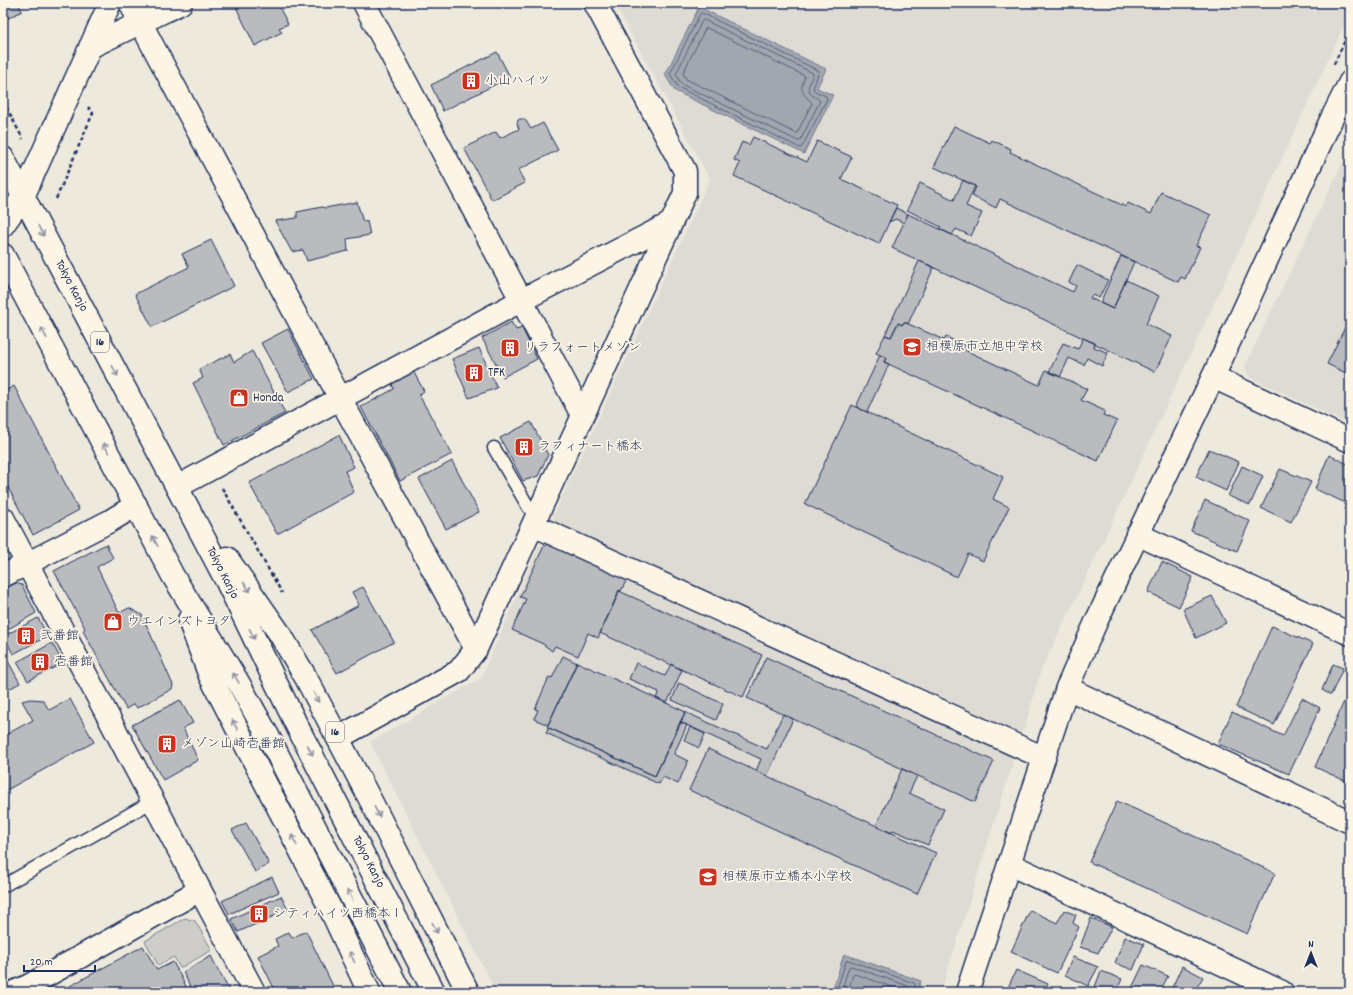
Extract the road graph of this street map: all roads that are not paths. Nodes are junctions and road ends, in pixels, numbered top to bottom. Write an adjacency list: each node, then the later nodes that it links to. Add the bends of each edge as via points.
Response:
1 (110, 3): 7 (main road)
2 (130, 3): 6 (main road)
3 (181, 3): 6 (main road)
4 (364, 3): 14 (main road)
5 (595, 3): 11 (main road, via 685,171 685,193)
6 (141, 23): 7 (main road); 16 (main road)
7 (90, 47): 10 (main road)
8 (1350, 82): 15 (main road)
9 (3, 158): 10 (main road, Tokyo Kanjo / 16)
10 (23, 197): 12 (main road); 20 (main road, Tokyo Kanjo / 16, one-way to 20)
11 (671, 223): 14 (main road); 17 (main road)
12 (3, 225)
13 (3, 254): 21 (main road, one-way to 13)
14 (522, 300): 16 (main road); 17 (main road)
15 (1213, 377): 18 (main road); 24 (main road)
16 (340, 398): 20 (main road); 29 (main road)
17 (582, 416): 23 (main road)
18 (1350, 441)
19 (494, 448): 23 (lane)
20 (176, 487): 31 (main road, 16, one-way to 31, via 280,634); 44 (main road, Tokyo Kanjo / 16, one-way to 44, via 226,580)
21 (136, 505): 25 (main road); 27 (main road, one-way to 21)
22 (3, 518): 25 (main road)
23 (535, 519): 29 (main road); 32 (main road)
24 (1137, 534): 28 (main road); 30 (main road)
25 (28, 564): 26 (main road); 33 (main road)
26 (3, 576)
27 (173, 576): 42 (main road, one-way to 27, via 328,906 210,676); 43 (main road, one-way to 27, via 242,688)
28 (1350, 634)
29 (476, 649): 31 (main road, via 458,671)
30 (1068, 688): 32 (main road); 34 (main road)
31 (338, 738): 45 (main road, 16, one-way to 45)
32 (1044, 758): 35 (main road)
33 (153, 802): 36 (lane); 37 (main road)
34 (1350, 822)
35 (1009, 864): 46 (main road); 47 (main road)
36 (3, 886)
37 (200, 890): 40 (main road); 41 (main road)
38 (3, 979): 39 (main road)
39 (10, 992)
40 (14, 992)
41 (254, 992)
42 (369, 992)
43 (400, 992)
44 (434, 992)
45 (468, 992)
46 (967, 992)
47 (1282, 992)

